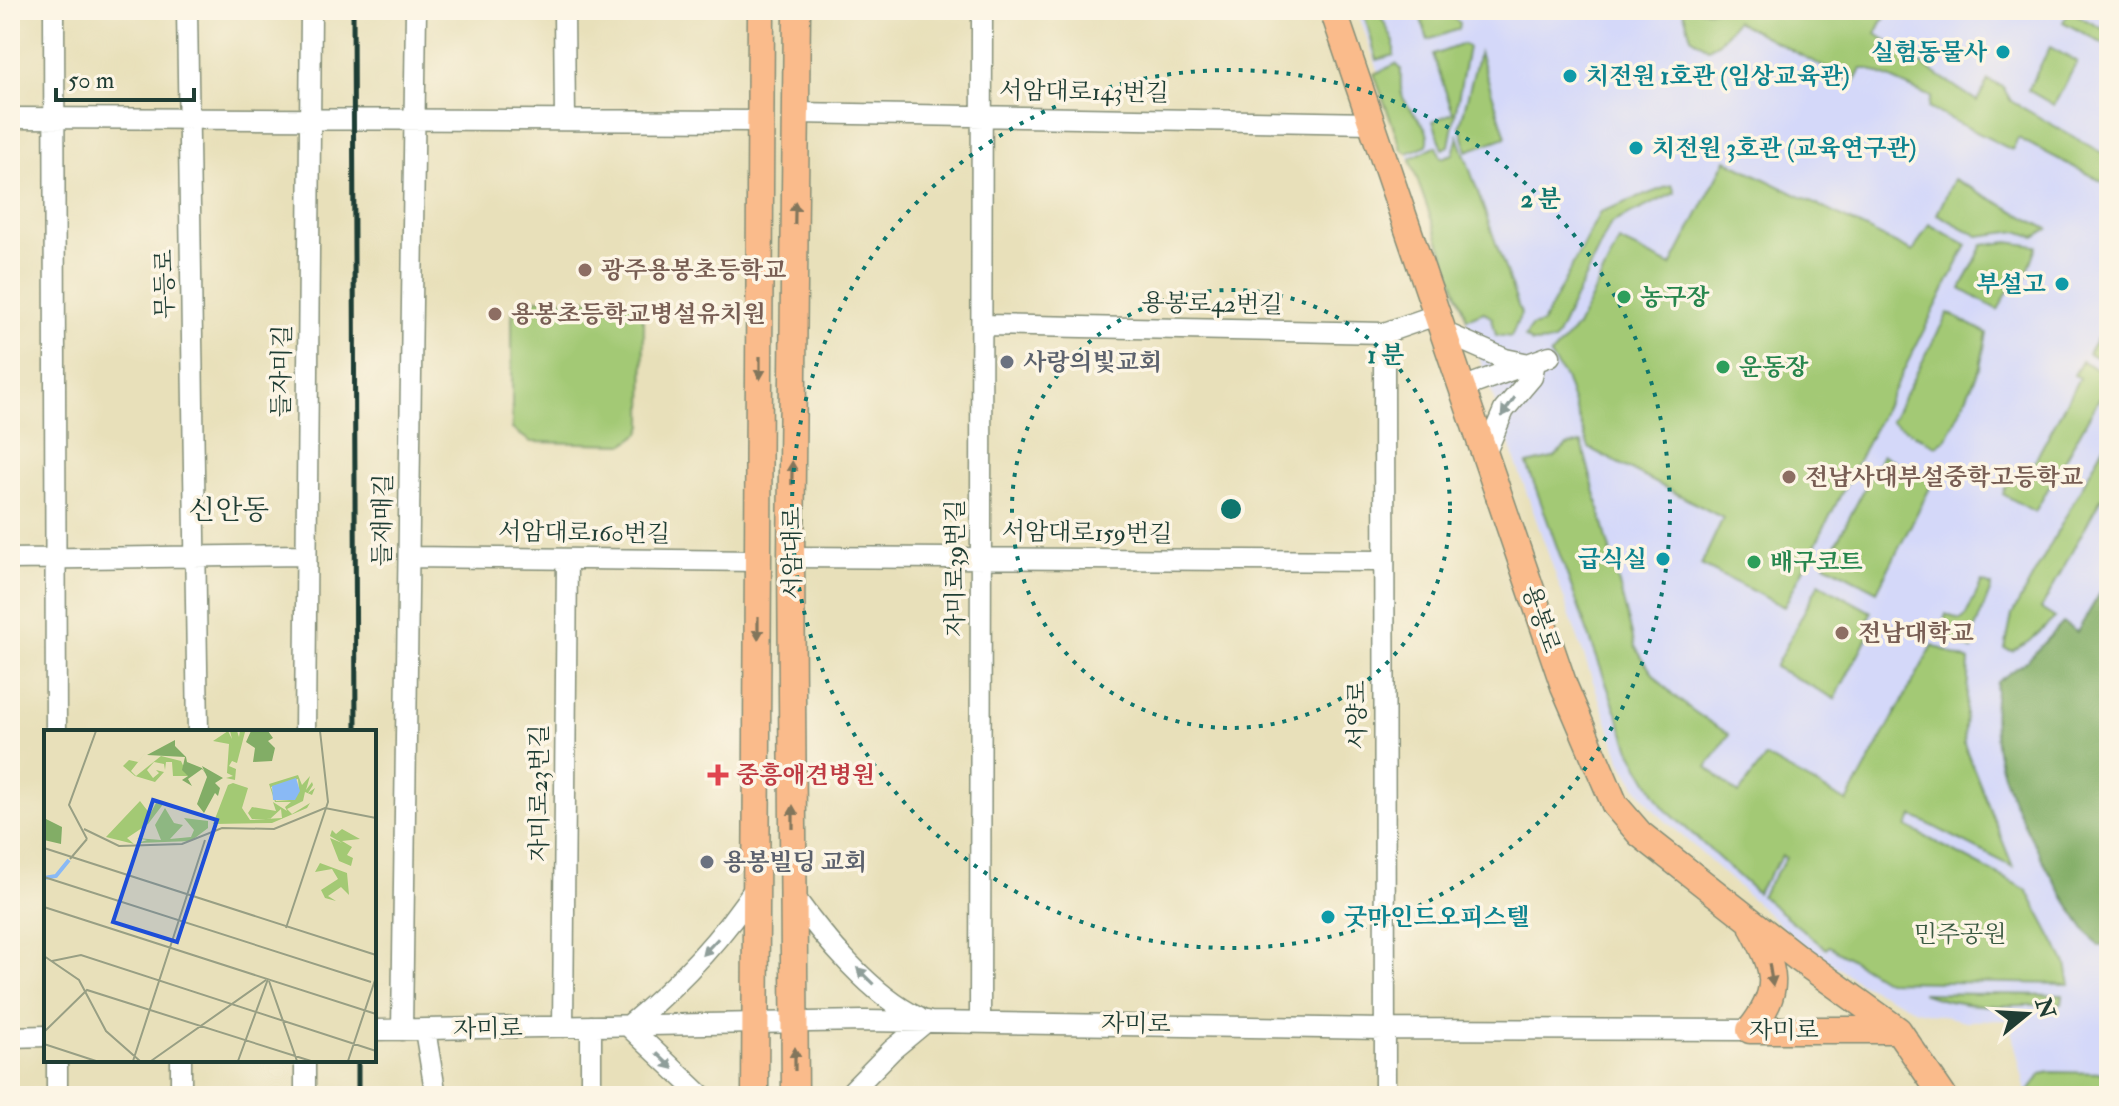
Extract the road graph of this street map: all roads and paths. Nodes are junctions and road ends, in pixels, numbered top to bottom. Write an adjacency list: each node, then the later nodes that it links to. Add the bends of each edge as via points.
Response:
1 (54, 10): 13 (street)
2 (187, 10): 14 (street, 무등로)
3 (311, 10): 15 (street, 들자미길)
4 (416, 10): 16 (street, 들재매길)
5 (564, 10): 17 (street)
6 (761, 10): 18 (main road, 서암대로)
7 (797, 10): 10 (main road, 서암대로)
8 (982, 10): 11 (street, 자미로39번길)
9 (1333, 10): 19 (main road, 용봉로)
10 (796, 113): 11 (street, 서암대로143번길); 29 (main road, 서암대로, one-way to 10)
11 (982, 116): 19 (street, 서암대로143번길); 21 (street, 자미로39번길)
12 (10, 118): 13 (street)
13 (54, 118): 14 (street); 30 (street)
14 (188, 118): 15 (street); 27 (street, 무등로)
15 (313, 118): 16 (street); 26 (street, 들자미길)
16 (413, 119): 17 (street); 28 (street, 들재매길)
17 (565, 120): 18 (street)
18 (762, 121): 34 (main road, 서암대로, one-way to 34)
19 (1372, 123): 20 (main road, 용봉로)
20 (1439, 323): 22 (street, 용봉로42번길); 23 (street, via 1505,359); 24 (main road, 용봉로)
21 (984, 325): 22 (street, 용봉로42번길); 31 (street, 자미로39번길)
22 (1384, 333): 35 (street, 서양로)
23 (1538, 360): 24 (street); 25 (street, one-way to 25, via 1532,377 1504,410)
24 (1462, 388): 25 (main road, 용봉로)
25 (1485, 454): 41 (main road, 용봉로, via 1564,686 1615,805 1640,834)
26 (305, 555): 27 (street); 38 (street, 들자미길)
27 (196, 556): 30 (street); 37 (street, 무등로)
28 (409, 557): 33 (street, 서암대로160번길); 52 (street, 들재매길)
29 (791, 557): 31 (street, 서암대로159번길); 40 (main road, 서암대로, one-way to 29)
30 (55, 558): 32 (street); 36 (street)
31 (980, 558): 35 (street, 서암대로159번길); 43 (street, 자미로39번길)
32 (10, 559)
33 (567, 559): 34 (street, 서암대로160번길); 49 (street, 자미로23번길)
34 (758, 561): 39 (main road, 서암대로, one-way to 39)
35 (1383, 561): 50 (street, 서양로)
36 (56, 730)
37 (198, 730)
38 (305, 730)
39 (757, 885): 44 (main road, 서암대로); 48 (street, one-way to 48, via 732,924 667,994)
40 (793, 895): 42 (street, one-way to 40, via 896,1007 815,925); 45 (main road, 서암대로)
41 (1748, 918): 54 (main road, one-way to 54, via 1773,973 1765,1011); 55 (main road, 용봉로)
42 (927, 1021): 43 (street, 자미로); 45 (street, 자미로); 70 (street)
43 (980, 1021): 50 (street, 자미로)
44 (756, 1023): 45 (street, 자미로); 48 (street, 자미로); 68 (main road, 서암대로)
45 (795, 1023): 69 (main road, 서암대로, one-way to 45)
46 (10, 1024): 56 (street)
47 (591, 1026): 48 (street, 자미로); 49 (street, 자미로); 66 (street)
48 (628, 1026): 67 (street, one-way to 67)
49 (563, 1027): 53 (street, 자미로)
50 (1383, 1029): 54 (street, 자미로); 71 (street, 서양로)
51 (376, 1030): 52 (street, 자미로)
52 (402, 1030): 53 (street, 자미로)
53 (425, 1030): 65 (street)
54 (1750, 1030): 55 (main road, 자미로)
55 (1898, 1030): 72 (main road, 용봉로)
56 (40, 1036): 57 (street); 58 (street)
57 (10, 1037)
58 (10, 1045)
59 (57, 1062): 62 (street)
60 (181, 1062): 63 (street)
61 (305, 1062): 64 (street)
62 (57, 1096)
63 (181, 1096)
64 (305, 1096)
65 (436, 1096)
66 (591, 1096)
67 (702, 1096)
68 (755, 1096)
69 (795, 1096)
70 (847, 1096)
71 (1385, 1096)
72 (1943, 1096)

